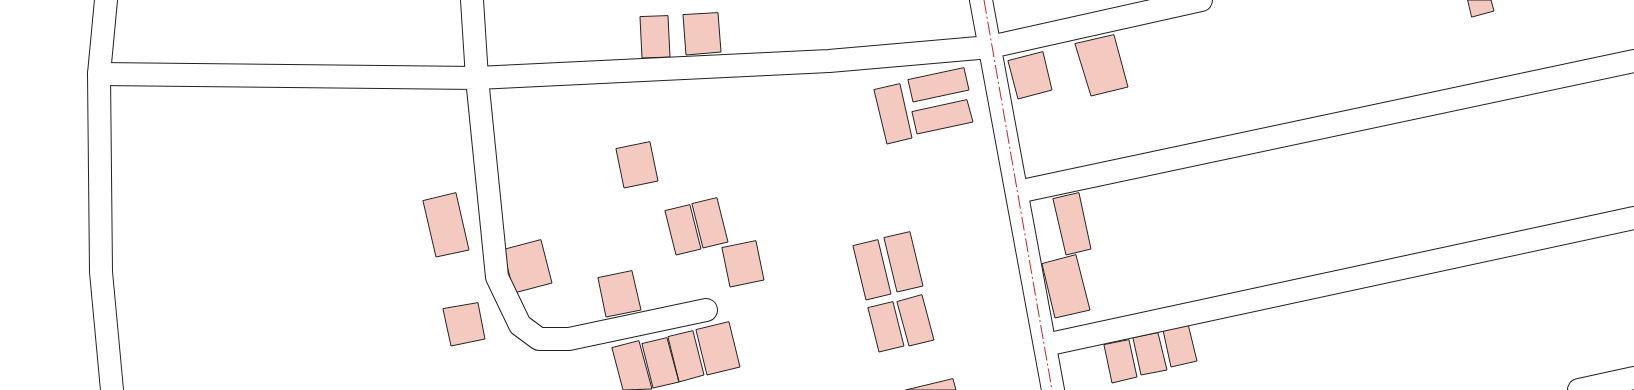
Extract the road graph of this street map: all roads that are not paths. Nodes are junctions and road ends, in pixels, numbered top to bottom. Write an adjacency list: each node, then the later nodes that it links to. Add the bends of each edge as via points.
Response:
1 (106, 0): 7 (street)
2 (472, 0): 8 (street)
3 (982, 0): 5 (street)
4 (1201, 0): 5 (street)
5 (990, 47): 8 (street, via 828,61); 9 (street)
6 (1634, 61): 9 (street)
7 (99, 74): 8 (street); 14 (street, via 101,272)
8 (477, 78): 11 (street, via 496,277 520,325 539,339 569,339)
9 (1017, 192): 12 (street)
10 (1634, 218): 12 (street)
11 (706, 310)
12 (1045, 345): 15 (street)
13 (1634, 378): 16 (street)
14 (112, 390)
15 (1053, 390)
16 (1579, 390)

